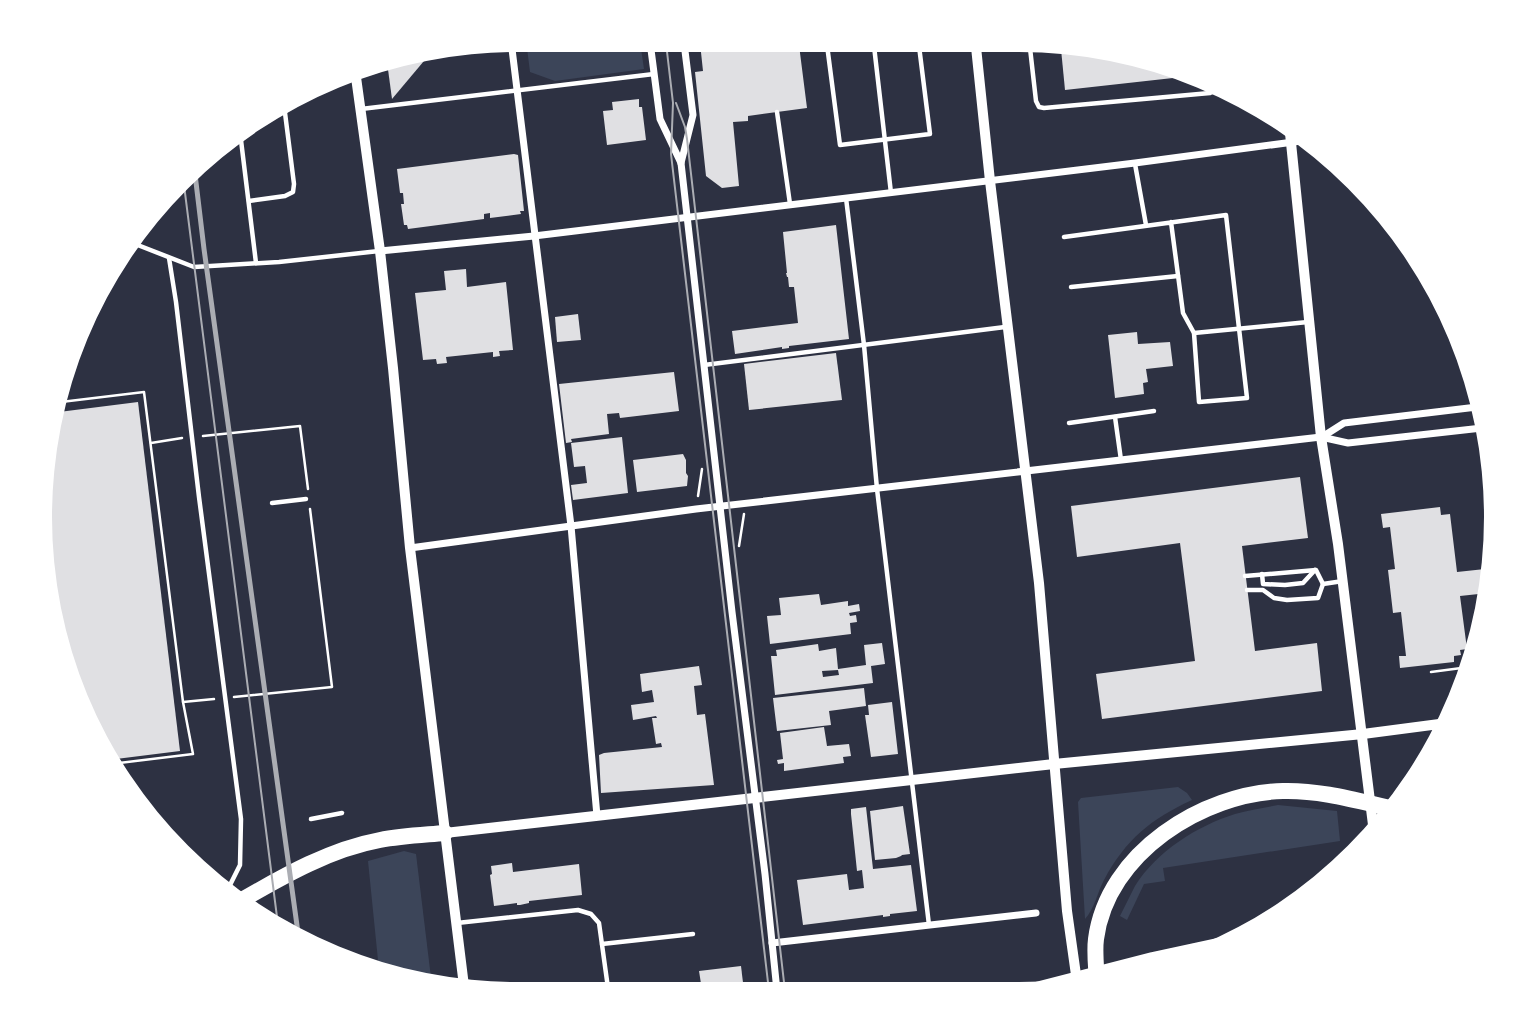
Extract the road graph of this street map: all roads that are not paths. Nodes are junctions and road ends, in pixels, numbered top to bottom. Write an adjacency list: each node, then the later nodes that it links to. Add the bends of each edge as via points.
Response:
1 (512, 52): 11 (street)
2 (651, 52): 9 (street)
3 (685, 52): 20 (street, via 693,115)
4 (828, 52): 17 (lane, via 840,145)
5 (875, 52): 17 (lane)
6 (920, 52): 17 (lane, via 930,134)
7 (977, 52): 22 (street)
8 (1030, 52): 12 (lane, via 1036,102 1044,108)
9 (654, 74): 11 (lane); 20 (street, via 660,119)
10 (356, 82): 13 (street)
11 (517, 90): 13 (lane); 30 (street)
12 (1208, 93)
13 (360, 109): 33 (street)
14 (777, 112): 26 (lane)
15 (285, 115): 25 (lane, via 293,191)
16 (1288, 139): 21 (street)
17 (885, 140): 23 (lane)
18 (242, 144): 25 (lane)
19 (1294, 144): 38 (street)
20 (681, 163): 27 (street)
21 (1135, 163): 22 (street); 29 (lane)
22 (990, 181): 23 (street); 39 (street)
23 (891, 192): 24 (street)
24 (845, 198): 26 (street); 42 (lane)
25 (249, 201): 35 (lane)
26 (790, 204): 27 (street)
27 (687, 216): 30 (street); 43 (street)
28 (1171, 222): 29 (lane); 36 (lane); 40 (lane, via 1226,215)
29 (1146, 225): 31 (lane)
30 (534, 236): 33 (street); 56 (street)
31 (1064, 237)
32 (140, 246): 34 (lane)
33 (380, 251): 35 (lane); 57 (street)
34 (169, 258): 35 (lane, via 194,267); 76 (lane, via 241,819 240,865)
35 (256, 263)
36 (1178, 276): 37 (lane); 41 (lane, via 1183,313)
37 (1071, 287)
38 (1309, 322): 40 (lane); 49 (street)
39 (1007, 327): 42 (lane); 51 (street)
40 (1238, 329): 41 (lane); 41 (lane, via 1247,398 1199,402)
41 (1194, 333)
42 (864, 345): 43 (lane); 52 (lane)
43 (704, 365): 55 (street)
44 (1471, 408): 49 (street, via 1344,423)
45 (1154, 411): 46 (lane)
46 (1115, 417): 47 (lane); 50 (lane)
47 (1069, 423)
48 (1475, 429): 49 (street, via 1348,443)
49 (1321, 437): 50 (street); 61 (street)
50 (1121, 460): 51 (street)
51 (1025, 471): 52 (street); 67 (street)
52 (877, 489): 55 (street); 68 (lane)
53 (306, 499): 54 (lane)
54 (272, 503)
55 (721, 507): 56 (street); 69 (street)
56 (571, 526): 57 (street); 72 (street)
57 (410, 548): 75 (street)
58 (1315, 570): 59 (lane); 62 (lane); 63 (lane, via 1303,583)
59 (1262, 574): 60 (lane); 63 (lane)
60 (1245, 576)
61 (1343, 581): 62 (lane); 66 (street)
62 (1324, 584): 63 (lane, via 1318,598 1287,600 1274,598)
63 (1263, 587): 64 (lane)
64 (1247, 590)
65 (1435, 725): 66 (street)
66 (1363, 734): 67 (street); 74 (street)
67 (1054, 764): 68 (street); 87 (street)
68 (913, 781): 69 (street); 80 (lane)
69 (755, 798): 72 (street); 82 (street)
70 (1383, 806): 85 (highway, via 1313,792 1282,791 1230,800 1188,817 1133,861 1110,896 1096,939)
71 (342, 813): 73 (lane)
72 (597, 816): 75 (street)
73 (311, 819)
74 (1372, 819)
75 (444, 833): 77 (highway, via 354,847); 79 (street)
76 (231, 883)
77 (249, 897)
78 (1036, 913): 80 (street)
79 (456, 924): 83 (lane, via 578,910 599,923); 88 (street)
80 (929, 925): 82 (street)
81 (693, 933): 83 (lane)
82 (772, 943): 90 (street)
83 (602, 944): 89 (lane)
84 (1175, 955): 86 (highway)
85 (1097, 976)
86 (1084, 978)
87 (1076, 979)
88 (463, 980)
89 (607, 982)
90 (776, 982)

